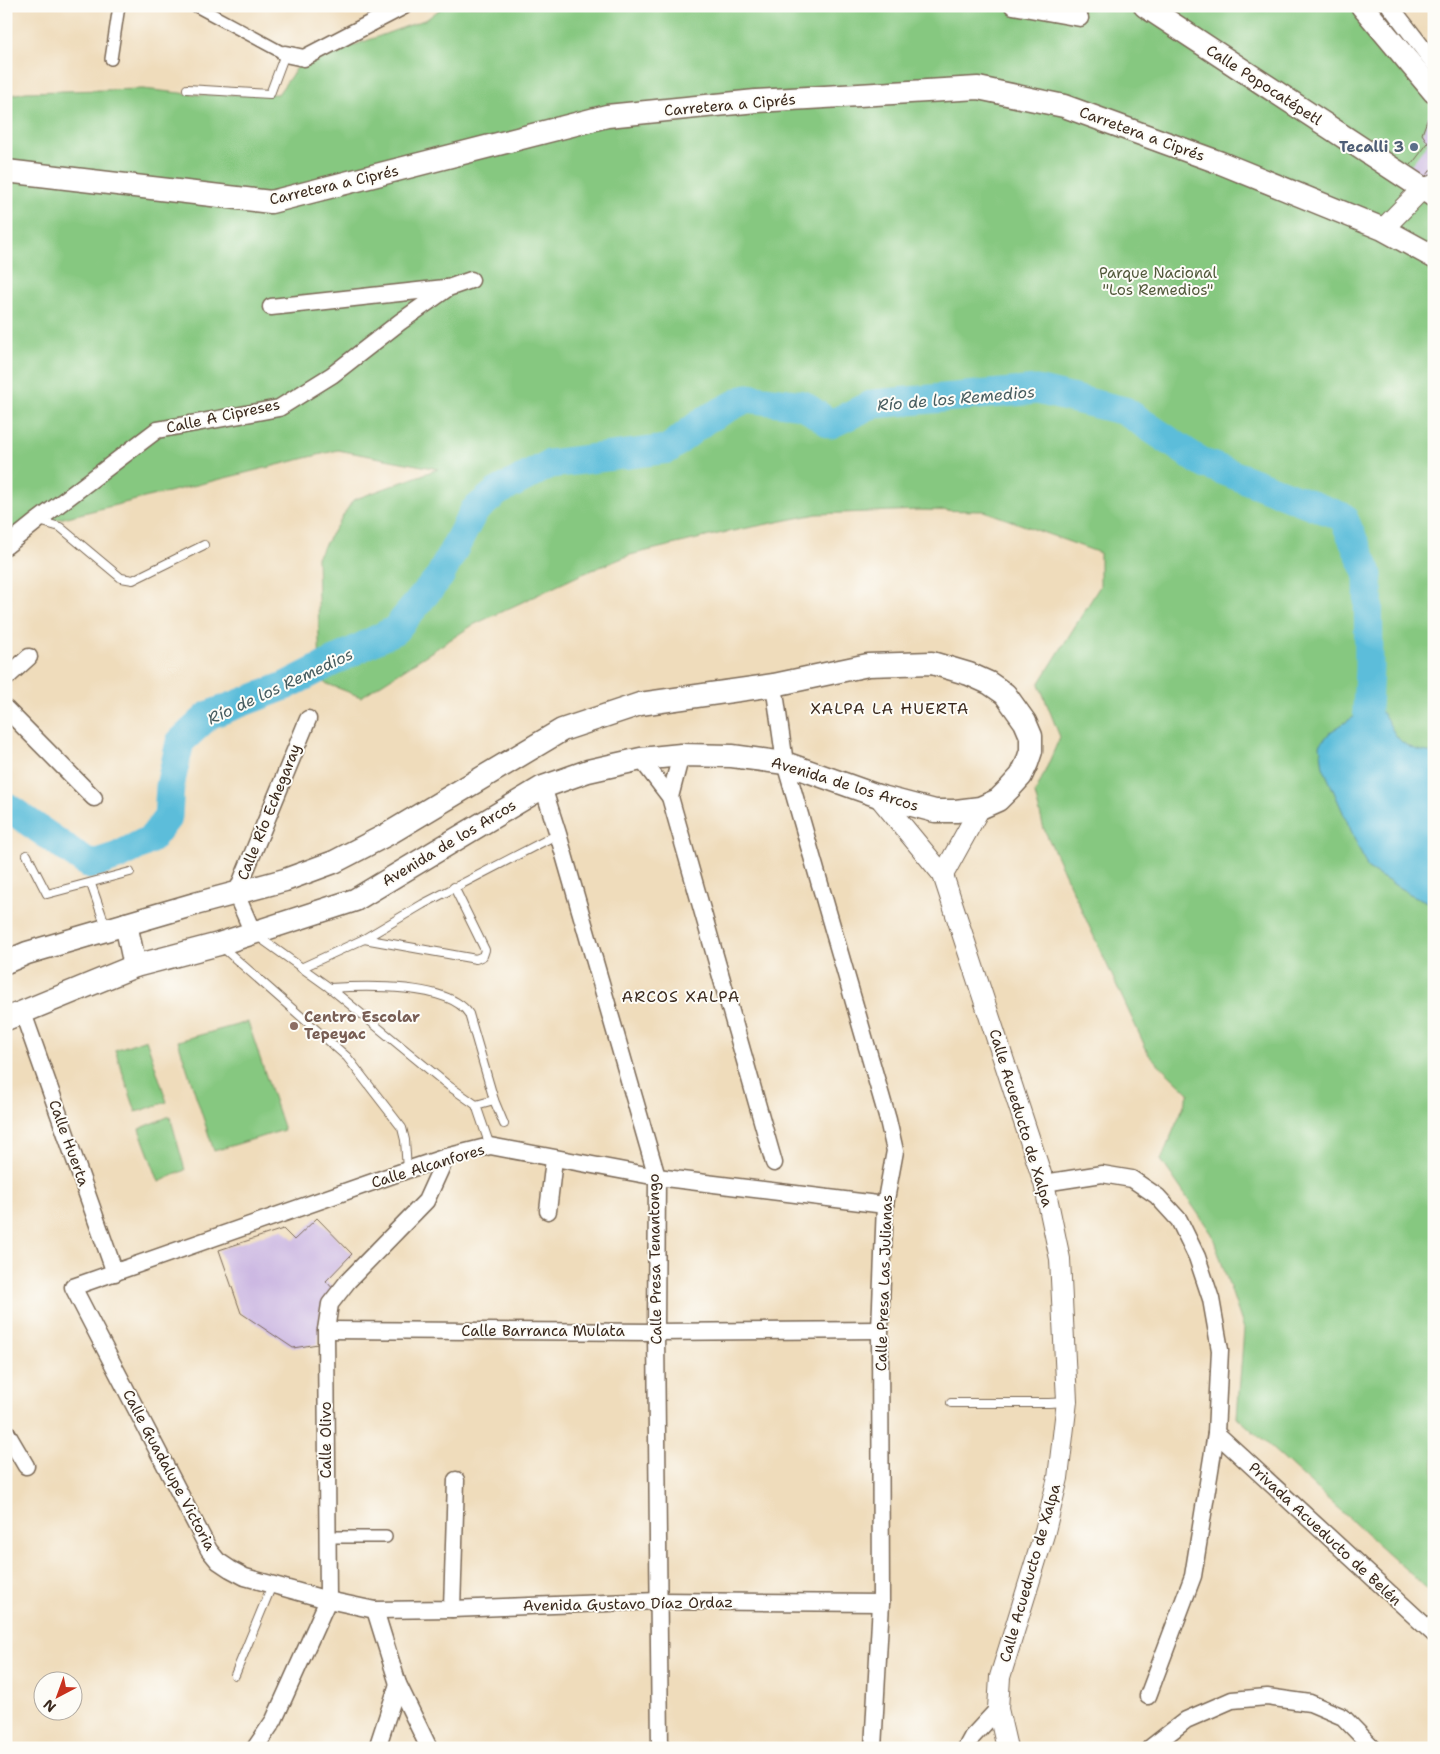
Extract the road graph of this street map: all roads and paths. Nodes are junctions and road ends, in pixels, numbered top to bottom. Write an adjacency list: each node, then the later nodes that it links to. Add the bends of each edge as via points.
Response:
1 (119, 6): 10 (street)
2 (196, 6): 9 (street)
3 (404, 6): 9 (street, via 304,58)
4 (1013, 6): 8 (street)
5 (1145, 6): 15 (main road, Calle Popocatépetl)
6 (1362, 6): 13 (main road)
7 (1390, 6): 11 (street)
8 (1080, 18)
9 (285, 54): 12 (lane, via 270,94)
10 (111, 59)
11 (1434, 63)
12 (187, 89)
13 (1434, 92)
14 (6, 171): 16 (main road, Carretera a Ciprés, via 271,202 607,116 756,101 978,88 1064,106 1221,163)
15 (1430, 190): 16 (street)
16 (1383, 229): 17 (main road, Carretera a Ciprés)
17 (1434, 257)
18 (471, 280): 19 (street, Calle A Cipreses)
19 (448, 288): 20 (street); 21 (street, Calle A Cipreses, via 332,376 279,408 157,430)
20 (271, 308)
21 (37, 521): 22 (street, Calle A Cipreses); 23 (lane, via 60,527 121,578 133,580)
22 (6, 546)
23 (204, 546)
24 (29, 657): 25 (street)
25 (6, 678)
26 (774, 685): 31 (street, Calle Presa Las Julianas); 36 (main road, Avenida de los Arcos, via 868,665 932,664 990,683 1006,694 1021,715 1032,736 1031,751 1021,776 998,800); 43 (main road, Avenida de los Arcos, via 640,704 562,730 388,834 334,862)
27 (6, 709): 35 (street)
28 (308, 719): 43 (street, Calle Río Echegaray)
29 (681, 755): 30 (main road, Avenida de los Arcos); 31 (main road, Avenida de los Arcos, via 732,756); 33 (street)
30 (641, 759): 32 (main road, Avenida de los Arcos, via 588,771); 33 (street)
31 (785, 763): 34 (main road, Avenida de los Arcos); 63 (street, Calle Presa Las Julianas, via 888,1120 895,1151)
32 (543, 787): 37 (street, Calle Presa Tenantongo); 45 (main road, Avenida de los Arcos, via 354,900)
33 (670, 796): 59 (street)
34 (878, 796): 36 (main road, Avenida de los Arcos, via 935,811); 40 (street, Calle Acueducto de Xalpa)
35 (94, 798)
36 (980, 808): 40 (street)
37 (558, 834): 42 (lane); 61 (street, Calle Presa Tenantongo)
38 (27, 855): 41 (lane, via 47,894)
39 (130, 872): 41 (lane)
40 (943, 875): 62 (street, Calle Acueducto de Xalpa)
41 (91, 884): 44 (lane)
42 (454, 887): 46 (lane); 46 (lane, via 485,950 483,956 476,959)
43 (236, 894): 44 (main road, Avenida de los Arcos); 45 (street, Calle Río Echegaray)
44 (116, 927): 48 (main road, Avenida de los Arcos); 49 (main road)
45 (253, 933): 47 (main road, Avenida de los Arcos); 50 (lane)
46 (364, 940): 50 (lane)
47 (219, 944): 49 (main road, Avenida de los Arcos); 60 (lane, via 347,1057 402,1128)
48 (6, 962)
49 (135, 966): 52 (main road, Avenida de los Arcos)
50 (301, 968): 51 (lane)
51 (330, 988): 53 (lane, via 413,989 465,1007); 54 (lane, via 448,1086)
52 (15, 1016): 65 (street, Calle Huerta)
53 (494, 1100): 54 (lane); 55 (lane)
54 (476, 1105): 56 (lane)
55 (504, 1124)
56 (490, 1146): 57 (street, Calle Alcanfores); 58 (street, Calle Alcanfores)
57 (446, 1158): 60 (street, Calle Alcanfores); 67 (street, Calle Olivo, via 426,1201 348,1281 330,1304)
58 (554, 1158): 61 (street, Calle Alcanfores); 64 (street)
59 (774, 1163)
60 (407, 1170): 65 (street, Calle Alcanfores)
61 (657, 1178): 63 (street, Calle Alcanfores); 69 (street, Calle Presa Tenantongo)
62 (1044, 1183): 70 (street, Calle Acueducto de Xalpa, via 1060,1259); 73 (street, via 1102,1174 1132,1179 1157,1196 1178,1220 1197,1256 1212,1299 1220,1350)
63 (885, 1205): 68 (street, Calle Presa Las Julianas)
64 (548, 1211)
65 (115, 1273): 66 (street, Calle Alcanfores)
66 (73, 1287): 78 (street, Calle Guadalupe Victoria, via 209,1550 230,1570)
67 (326, 1330): 69 (street, Calle Barranca Mulata); 76 (street, Calle Olivo)
68 (880, 1330): 69 (street, Calle Barranca Mulata); 81 (street, Calle Presa Las Julianas)
69 (656, 1332): 80 (street, Calle Presa Tenantongo)
70 (1067, 1402): 71 (lane); 88 (street, Calle Acueducto de Xalpa, via 1058,1478 1000,1677)
71 (951, 1403)
72 (6, 1432): 74 (street)
73 (1216, 1433): 84 (street, Privada Acueducto de Belén); 87 (street, via 1193,1576)
74 (26, 1466)
75 (456, 1480): 82 (street)
76 (327, 1537): 77 (street); 79 (street, Calle Olivo)
77 (386, 1537)
78 (272, 1585): 79 (street, Calle Guadalupe Victoria); 85 (lane)
79 (328, 1600): 83 (street, Calle Guadalupe Victoria); 89 (street, Calle Olivo, via 274,1720)
80 (658, 1600): 81 (street, Avenida Gustavo Díaz Ordaz); 82 (street, Avenida Gustavo Díaz Ordaz); 92 (street, Calle Presa Tenantongo)
81 (881, 1603): 93 (street, Calle Presa Las Julianas)
82 (452, 1609): 83 (street, Avenida Gustavo Díaz Ordaz)
83 (375, 1610): 86 (street)
84 (1434, 1634)
85 (235, 1675)
86 (398, 1684): 90 (street); 91 (street)
87 (1148, 1696)
88 (998, 1709): 94 (street); 95 (street, Calle Acueducto de Xalpa)
89 (255, 1748)
90 (377, 1748)
91 (429, 1748)
92 (660, 1748)
93 (873, 1748)
94 (966, 1748)
95 (1007, 1748)
96 (1150, 1748): 97 (street, via 1186,1720 1232,1700 1267,1697 1310,1703 1343,1717)
97 (1373, 1748)

